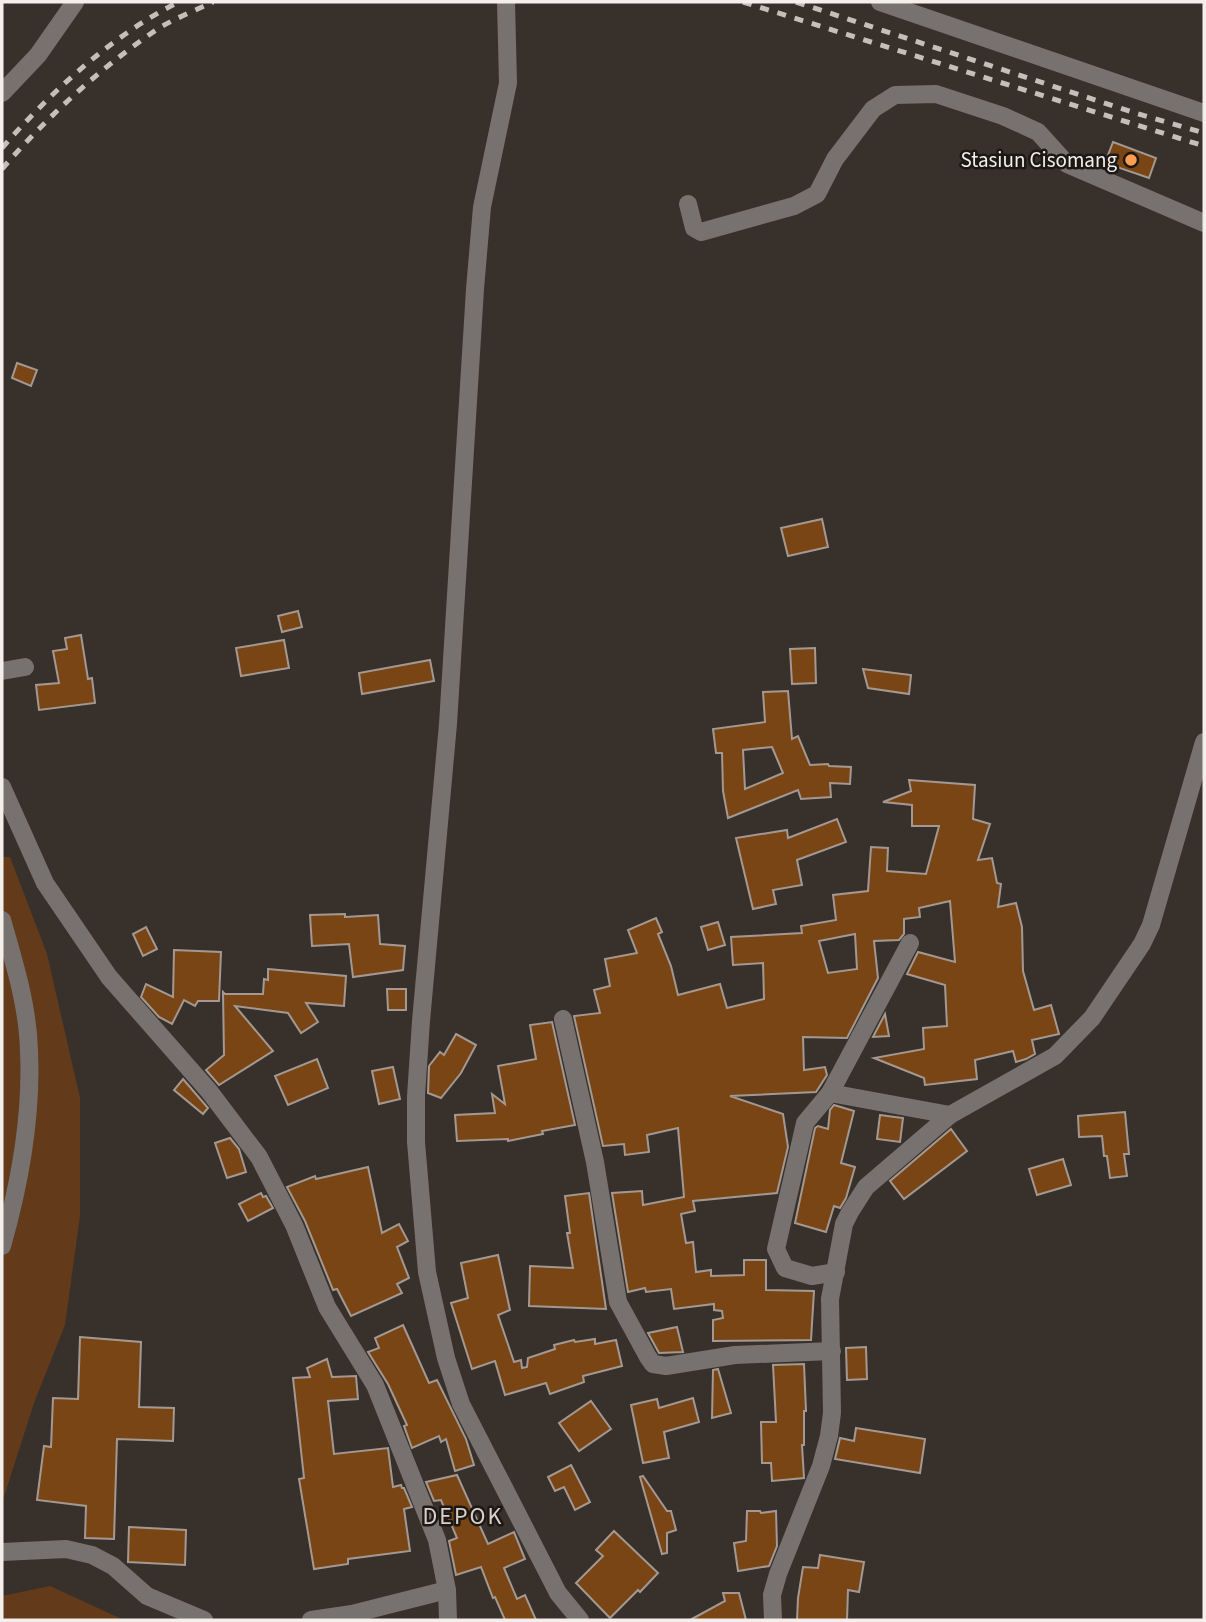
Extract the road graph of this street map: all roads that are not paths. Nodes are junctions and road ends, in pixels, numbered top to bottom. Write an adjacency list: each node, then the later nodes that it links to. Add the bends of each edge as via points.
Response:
1 (75, 2): 4 (street, via 38,55)
2 (506, 2): 25 (street, via 508,82 478,249 448,724 418,1059 416,1142 426,1272 461,1404 558,1593)
3 (880, 2): 5 (street)
4 (2, 93)
5 (1204, 113)
6 (688, 204): 7 (street, via 694,228 701,232 794,206 817,194 835,159 873,108 895,95 936,94 1038,132 1067,164)
7 (1204, 223)
8 (25, 667): 9 (street)
9 (2, 671)
10 (1204, 742): 16 (street, via 1151,925 1092,1018 1055,1056)
11 (2, 787): 21 (street, via 45,883 109,977 260,1157 327,1307 375,1385 437,1541)
12 (2, 920): 17 (street, via 19,976 30,1048 29,1100 17,1193)
13 (910, 943): 15 (street)
14 (563, 1019): 19 (street, via 595,1161 618,1302 653,1364)
15 (830, 1093): 16 (street); 18 (street, via 806,1123 776,1249 785,1268 812,1276)
16 (950, 1115): 18 (street, via 857,1199 844,1224)
17 (2, 1246)
18 (836, 1272): 19 (street, via 830,1298)
19 (832, 1351): 26 (street, via 829,1436 778,1574 772,1595)
20 (2, 1552): 22 (street, via 66,1549 92,1555 113,1566 147,1596)
21 (447, 1590): 23 (street); 24 (street)
22 (204, 1620)
23 (311, 1620)
24 (449, 1620)
25 (580, 1620)
26 (773, 1620)

